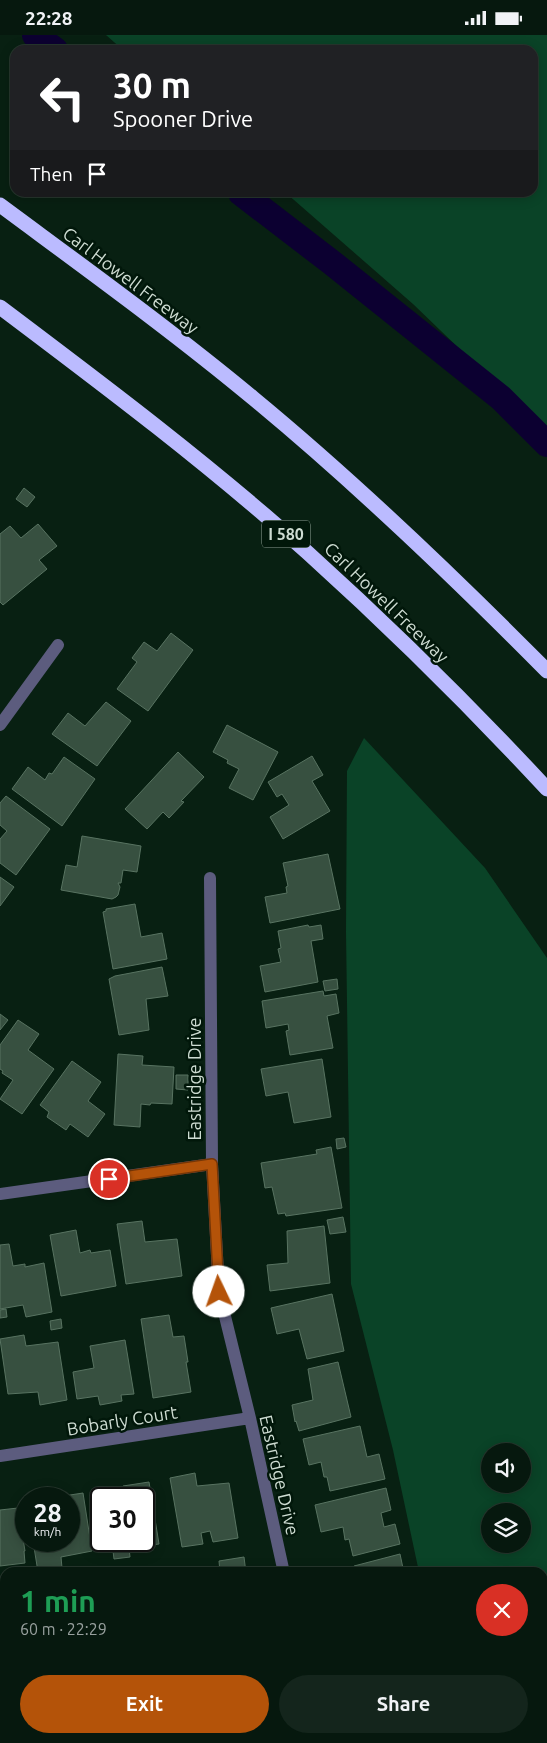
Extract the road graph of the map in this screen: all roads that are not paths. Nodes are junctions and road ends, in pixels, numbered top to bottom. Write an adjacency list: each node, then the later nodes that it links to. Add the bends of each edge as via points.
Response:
1 (0, 205): 4 (highway, Carl Howell Freeway, via 252,397 438,563)
2 (0, 307): 6 (highway, Carl Howell Freeway / I 580, via 224,481 307,552 482,720)
3 (58, 645): 5 (street)
4 (547, 671)
5 (0, 725)
6 (547, 789)
7 (210, 878): 8 (street, Eastridge Drive)
8 (212, 1164): 9 (street); 10 (street, Eastridge Drive, via 219,1292)
9 (0, 1194)
10 (250, 1418): 11 (street, Bobarly Court); 12 (street, Eastridge Drive)
11 (0, 1456)
12 (283, 1567)

